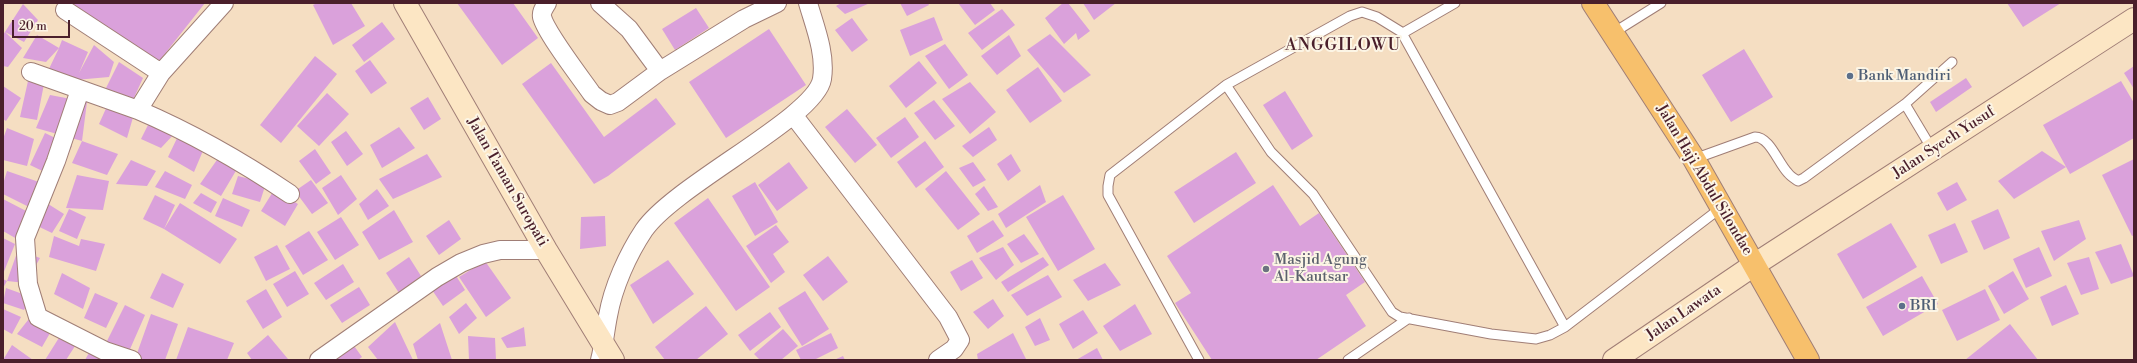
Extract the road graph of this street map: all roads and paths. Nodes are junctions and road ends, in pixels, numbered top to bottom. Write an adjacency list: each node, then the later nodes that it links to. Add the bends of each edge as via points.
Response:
1 (224, 3): 17 (street)
2 (405, 3): 27 (street, Jalan Taman Suropati)
3 (547, 3): 15 (street, via 542,16 549,31 592,94 601,101 610,105 618,102)
4 (600, 3): 15 (street, via 629,29)
5 (777, 3): 15 (street, via 744,19)
6 (808, 3): 22 (street, via 824,63 822,82 815,95)
7 (1455, 3): 12 (lane)
8 (1594, 3): 13 (highway, Jalan Haji Abdul Silondae)
9 (1661, 3): 13 (lane)
10 (65, 10): 17 (street)
11 (2134, 19): 23 (street, Jalan Syech Yusuf)
12 (1403, 33): 18 (lane, via 1377,17 1362,12 1350,16); 30 (lane)
13 (1613, 33): 24 (highway, Jalan Haji Abdul Silondae)
14 (1952, 62): 20 (lane)
15 (660, 70)
16 (31, 72): 19 (street)
17 (161, 73): 21 (street)
18 (1226, 85): 29 (lane, via 1271,152 1313,194 1386,305 1392,312); 35 (lane, via 1110,175 1108,186 1108,195)
19 (80, 90): 21 (street); 32 (street, via 56,161 25,238 28,284 38,317 105,351)
20 (1905, 104): 23 (lane); 24 (lane, via 1798,181 1788,174 1760,137)
21 (138, 110): 25 (street, via 210,144)
22 (794, 116): 31 (street, via 666,205 644,230 616,288 608,315); 34 (street, via 948,317 960,340 954,349)
23 (1933, 150): 28 (street, Jalan Syech Yusuf)
24 (1694, 159): 26 (highway, Jalan Haji Abdul Silondae)
25 (290, 194)
26 (1722, 207): 28 (highway, Jalan Haji Abdul Silondae); 30 (lane)
27 (546, 250): 31 (street, Jalan Taman Suropati); 33 (street, via 500,250 461,263)
28 (1754, 265): 37 (street, Jalan Lawata); 38 (highway, Jalan Haji Abdul Silondae)
29 (1410, 318): 30 (lane, via 1491,334 1536,339); 36 (lane)
30 (1564, 327)
31 (605, 356)
32 (132, 360)
33 (319, 360)
34 (938, 360)
35 (1199, 360)
36 (1348, 360)
37 (1614, 360)
38 (1808, 360)

